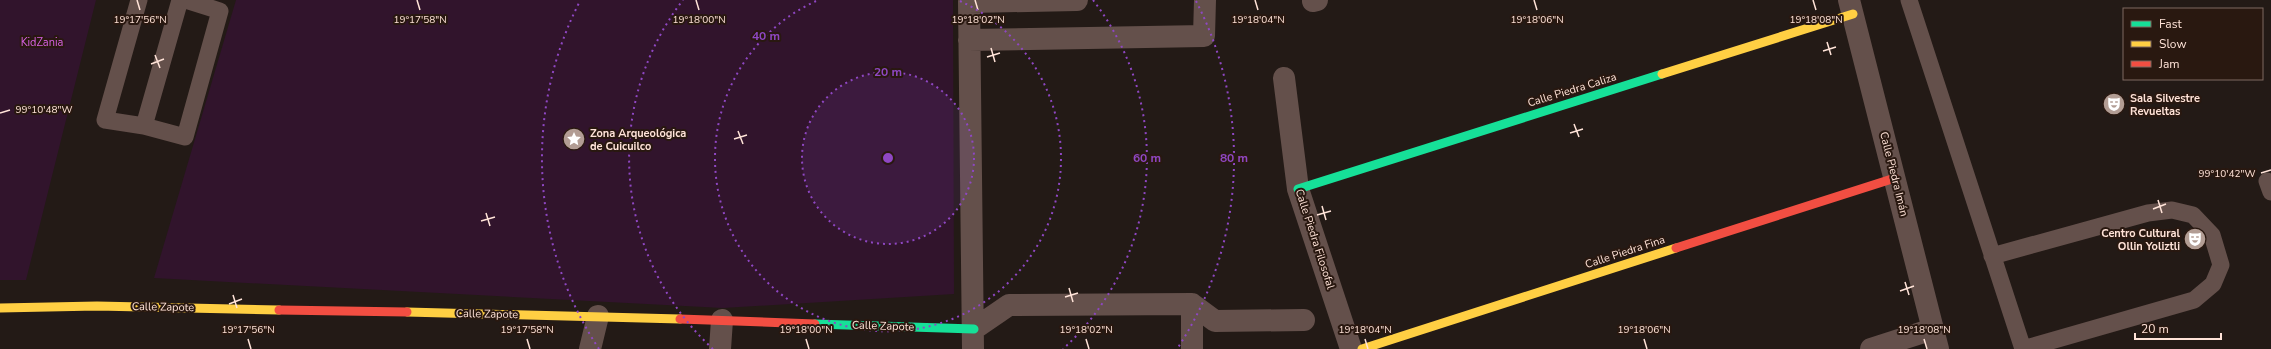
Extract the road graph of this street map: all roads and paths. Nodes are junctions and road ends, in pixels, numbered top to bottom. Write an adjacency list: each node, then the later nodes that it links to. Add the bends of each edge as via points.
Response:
1 (139, 0): 10 (lane, via 105,120)
2 (180, 0): 10 (lane)
3 (186, 0): 10 (lane, via 220,10 185,137)
4 (1077, 0): 8 (street, via 969,2)
5 (1205, 0): 8 (street, via 1204,36)
6 (1909, 0): 13 (lane)
7 (1851, 7): 11 (street, Calle Piedra Imán); 12 (street, Calle Piedra Caliza)
8 (969, 40): 19 (street)
9 (1284, 78): 12 (street, Calle Piedra Filosofal)
10 (144, 126)
11 (1895, 178): 20 (street, Calle Piedra Imán); 25 (street, Calle Piedra Fina)
12 (1298, 189): 24 (street, Calle Piedra Filosofal)
13 (1992, 256): 27 (lane); 27 (lane, via 2148,213 2172,210 2193,215 2212,235 2221,265 2213,284 2194,300)
14 (1192, 304): 18 (street, via 1215,321); 19 (street, via 1010,306); 23 (street)
15 (0, 308): 16 (street, Calle Zapote, via 105,306)
16 (598, 316): 17 (street, Calle Zapote); 21 (street)
17 (722, 320): 19 (street, Calle Zapote); 22 (street)
18 (1304, 320)
19 (973, 339)
20 (1936, 339): 26 (street)
21 (590, 349)
22 (720, 349)
23 (1192, 349)
24 (1351, 349)
25 (1362, 349)
26 (1871, 349)
27 (2023, 349)

